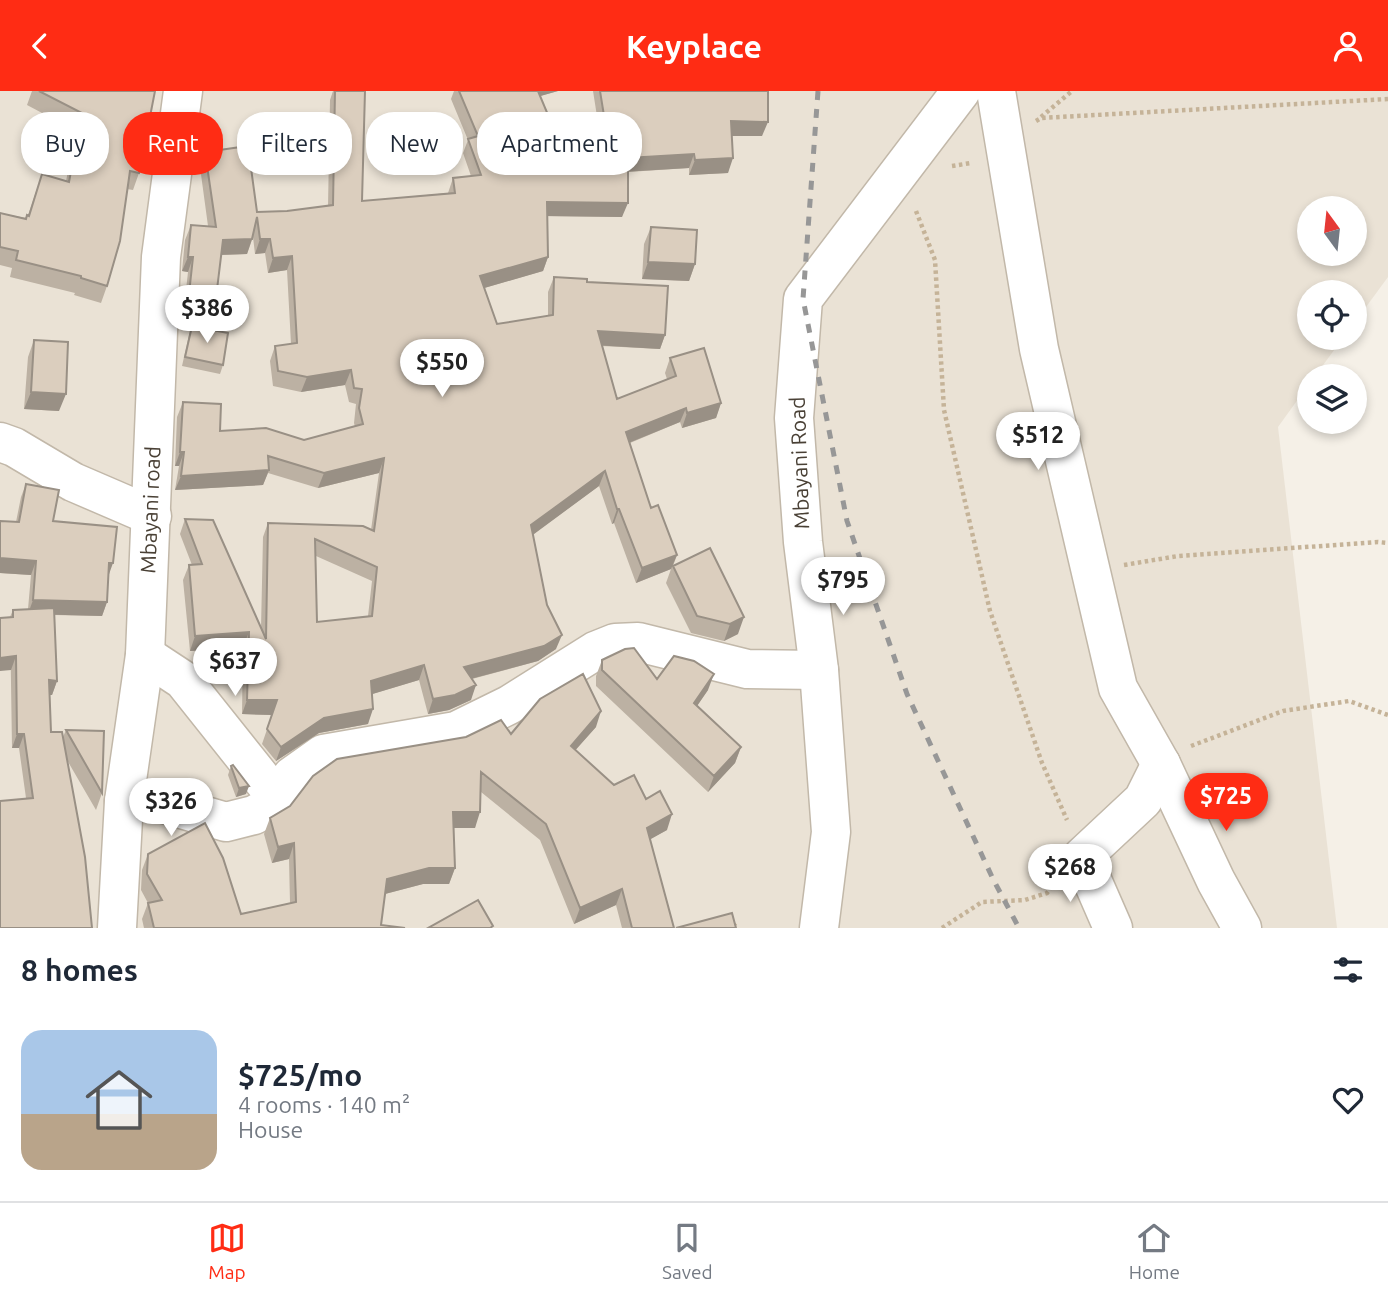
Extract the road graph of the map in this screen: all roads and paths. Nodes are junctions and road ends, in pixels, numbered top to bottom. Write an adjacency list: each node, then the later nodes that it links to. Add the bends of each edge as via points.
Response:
1 (183, 91): 10 (street, Mbayani road, via 161,257)
2 (961, 91): 8 (street, Mbayani Road)
3 (996, 91): 7 (street)
4 (1072, 91): 6 (path)
5 (1388, 99): 6 (path)
6 (1041, 118): 7 (path)
7 (1005, 150): 8 (path, via 970,163); 12 (street, via 1039,349)
8 (901, 173): 14 (street, Mbayani Road, via 803,299 794,418); 19 (path, via 935,260 944,410 990,611 1042,763)
9 (0, 442): 10 (street, via 73,482)
10 (152, 516): 13 (street, Mbayani road)
11 (1388, 543): 12 (path, via 1178,556)
12 (1092, 570): 16 (street, via 1118,688)
13 (145, 655): 17 (street, via 183,680); 18 (street, Mbayani road)
14 (819, 670): 17 (street, via 747,669 638,642 615,643 456,731 323,754 292,776); 23 (street, Mbayani Road, via 831,832)
15 (1388, 715): 16 (path, via 1349,701 1283,711 1173,752)
16 (1161, 764): 19 (street, via 1143,800); 26 (street)
17 (277, 798): 18 (street, via 254,815 226,823 161,803)
18 (124, 801): 21 (street, Mbayani road)
19 (1082, 857): 24 (path, via 1047,893 1025,900 982,902); 25 (street)
20 (733, 924): 22 (path)
21 (117, 928)
22 (738, 928)
23 (819, 928)
24 (942, 928)
25 (1113, 928)
26 (1242, 928)

